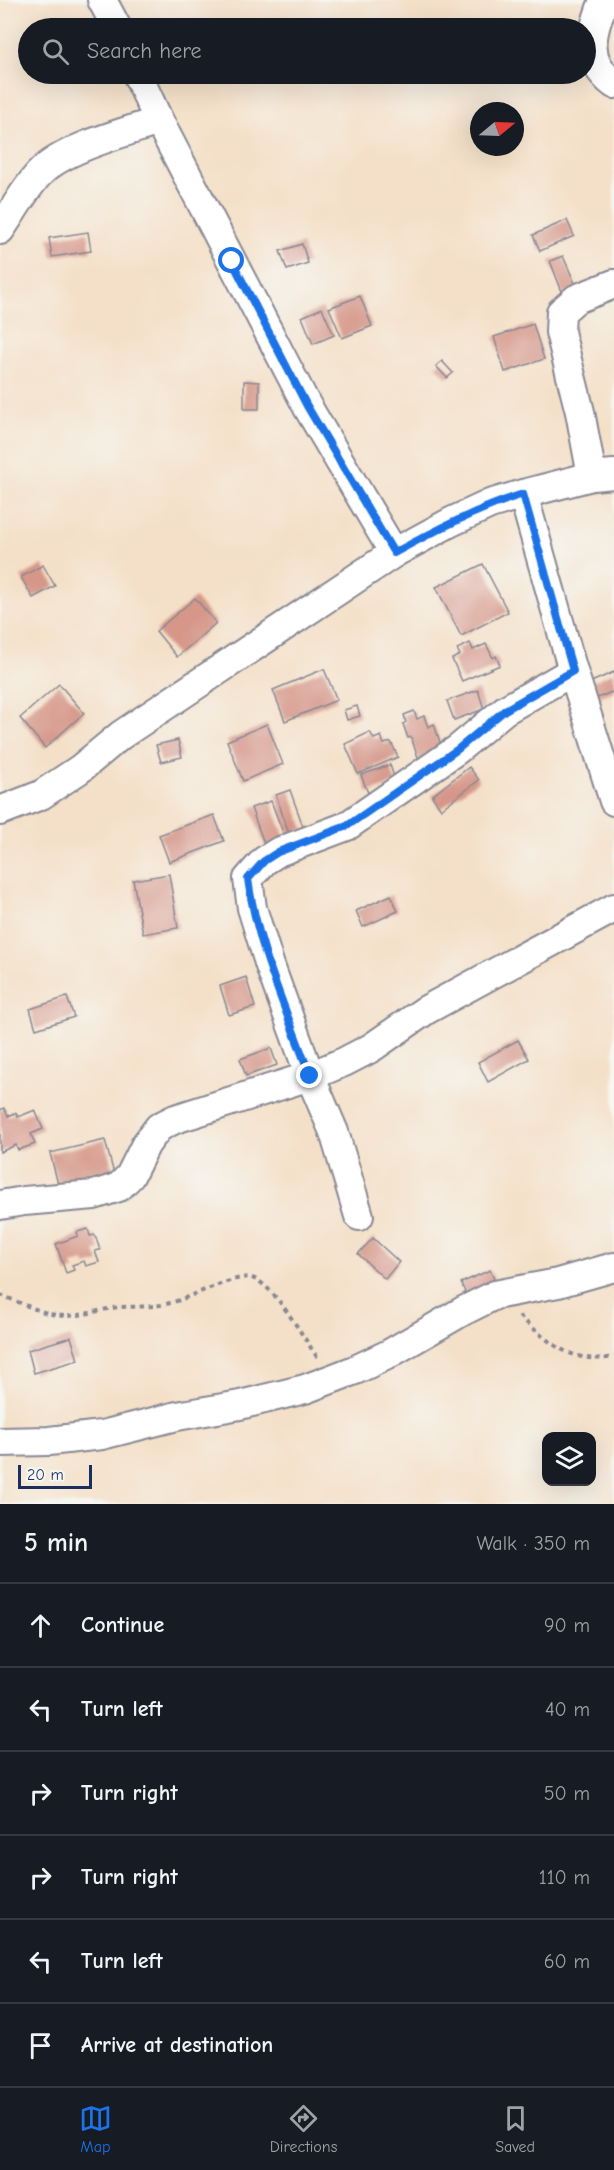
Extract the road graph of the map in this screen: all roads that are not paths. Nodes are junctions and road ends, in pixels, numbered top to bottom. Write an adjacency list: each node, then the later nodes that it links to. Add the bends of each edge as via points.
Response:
1 (102, 0): 3 (street)
2 (604, 0): 4 (street)
3 (112, 18)
4 (596, 23)
5 (596, 62): 7 (street, via 601,75)
6 (142, 84): 8 (street)
7 (614, 84)
8 (159, 121): 9 (street, via 70,152 40,172); 13 (street, via 307,406)
9 (0, 230)
10 (614, 284): 11 (street, via 576,299 561,312 560,332 580,412)
11 (603, 475): 12 (street)
12 (523, 494): 13 (street, via 490,504); 14 (street)
13 (394, 553): 16 (street, via 121,735 41,795)
14 (573, 671): 15 (street); 18 (street, via 505,710 458,749 347,826 278,852 248,879 252,908 270,966)
15 (614, 801)
16 (0, 811)
17 (614, 908): 18 (street, via 426,1010 371,1048)
18 (310, 1076): 19 (street, via 159,1127 130,1176 112,1190); 20 (street, via 334,1132)
19 (0, 1205)
20 (359, 1216)
21 (614, 1266): 22 (street, via 495,1295 387,1355 330,1380 279,1396 102,1435)
22 (0, 1442)

